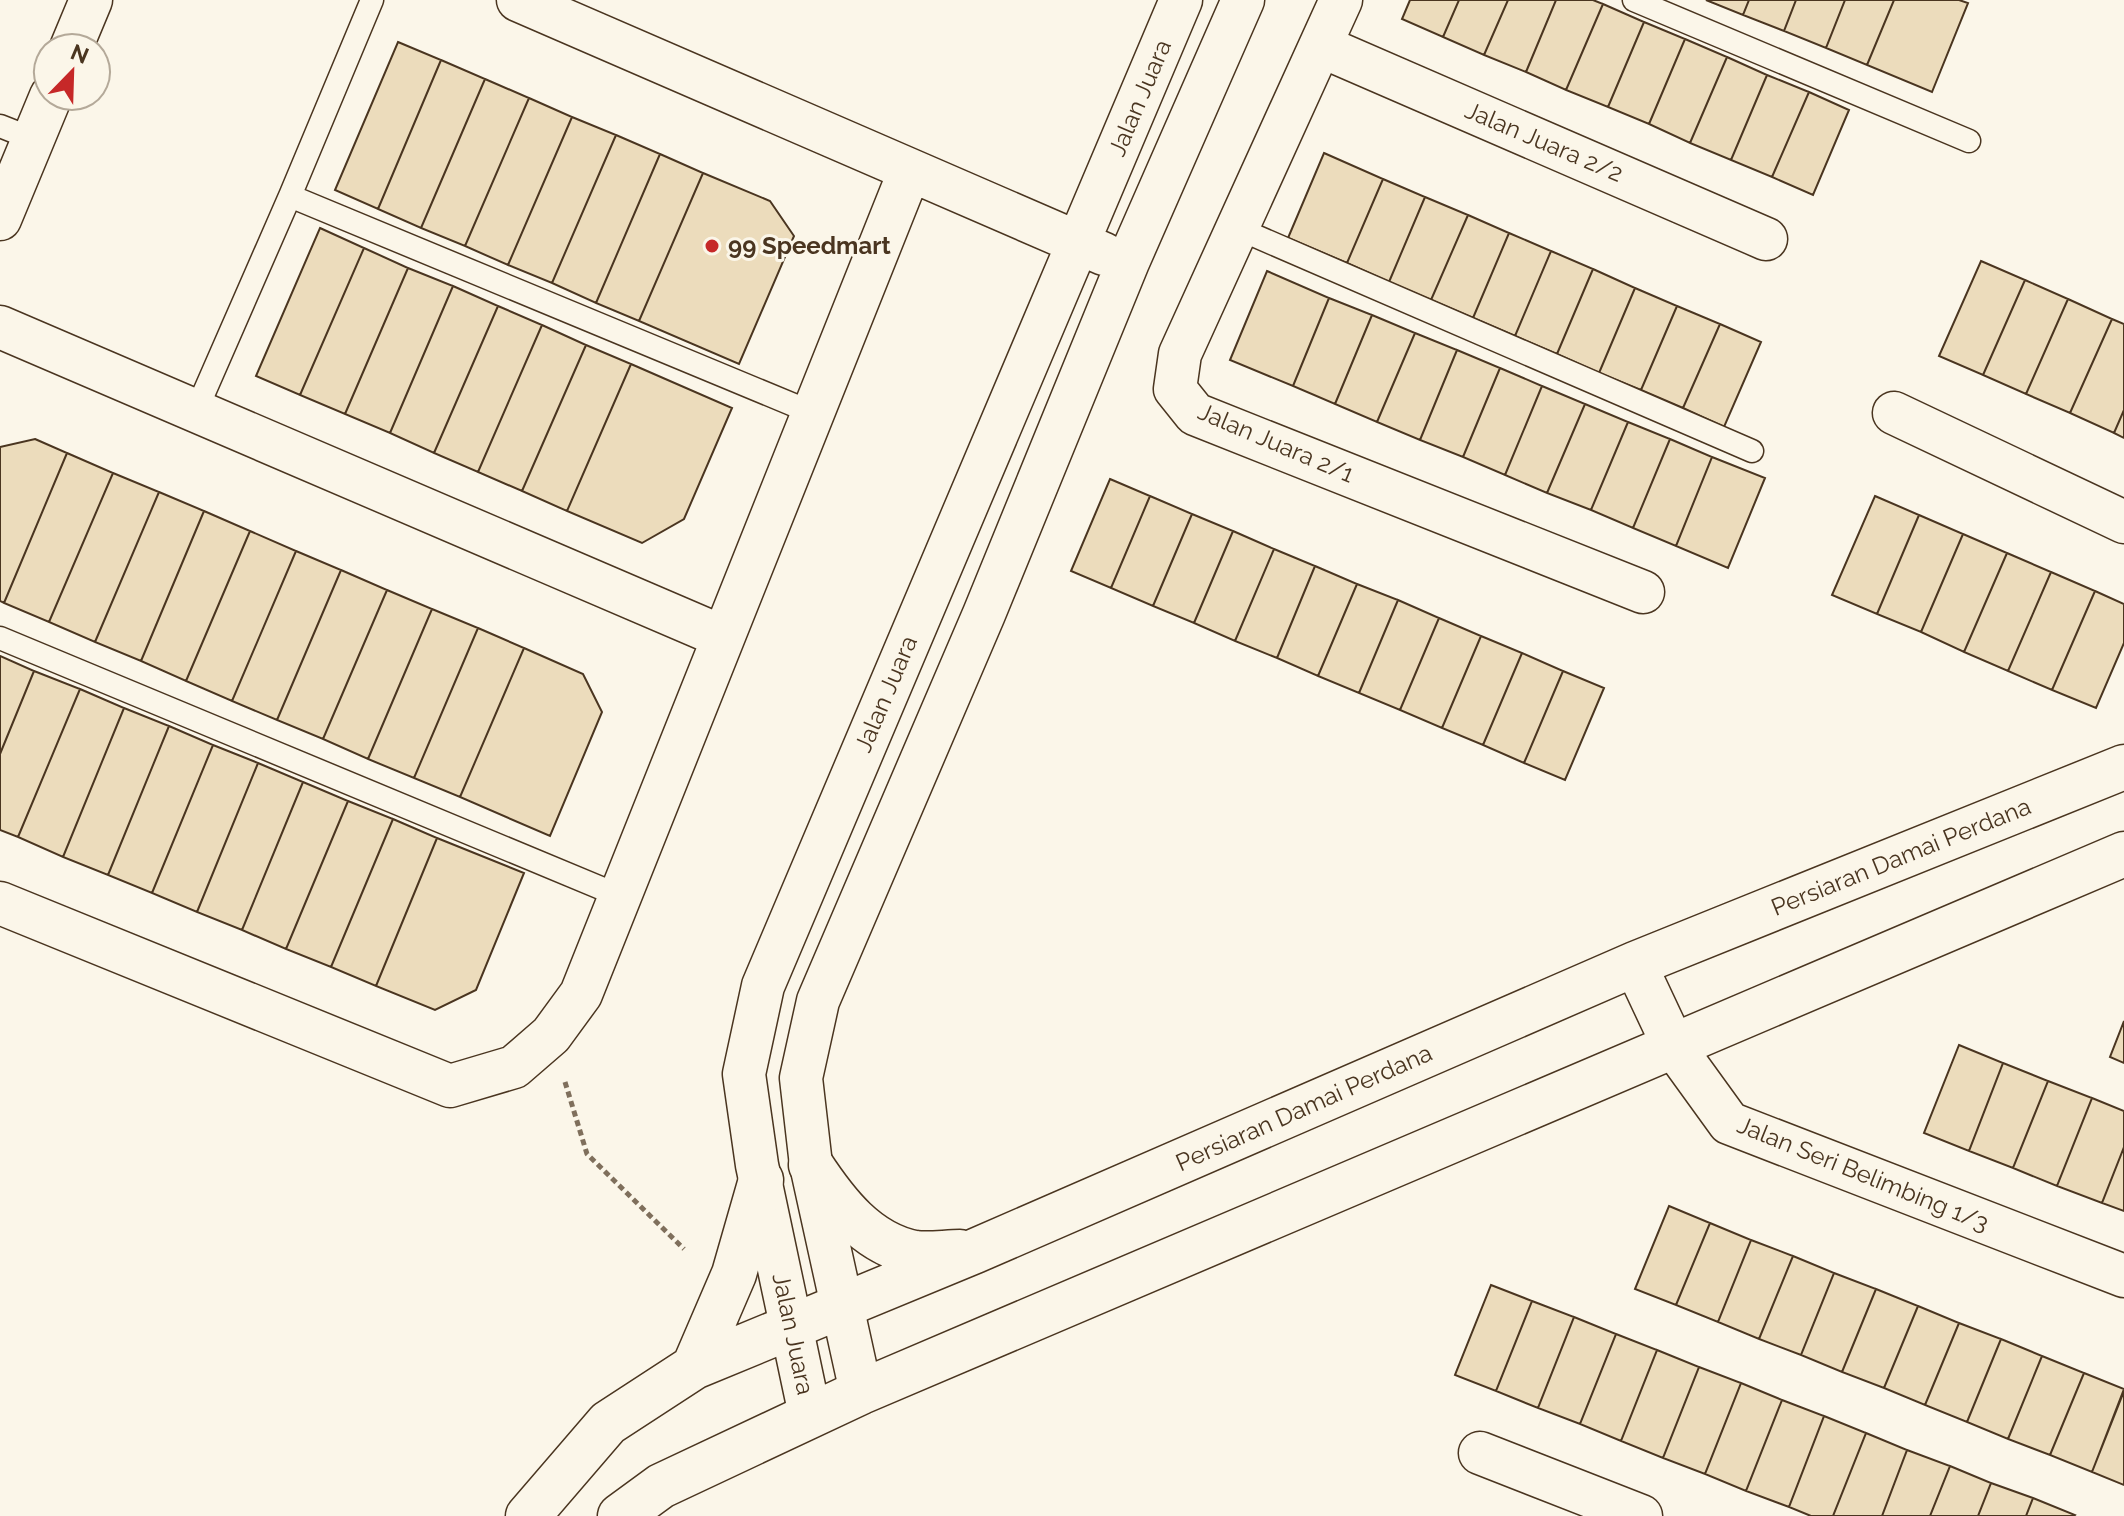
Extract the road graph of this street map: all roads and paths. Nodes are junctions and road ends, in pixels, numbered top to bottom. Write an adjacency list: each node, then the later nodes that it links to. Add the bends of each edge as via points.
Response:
1 (91, 0): 8 (street)
2 (372, 0): 14 (lane)
3 (518, 0): 13 (street)
4 (1181, 0): 18 (street, Jalan Juara)
5 (1243, 0): 19 (street)
6 (1341, 0): 9 (street, Jalan Juara 2/1)
7 (1634, 0): 12 (lane)
8 (78, 32)
9 (1321, 46): 16 (street, Jalan Juara 2/1); 17 (street, Jalan Juara 2/2)
10 (35, 112): 11 (street)
11 (16, 132): 15 (street)
12 (1969, 141)
13 (910, 170): 18 (street); 22 (street)
14 (290, 196): 21 (lane); 22 (lane)
15 (0, 219)
16 (1237, 228): 24 (lane); 26 (street, Jalan Juara 2/1, via 1180,354 1175,389 1195,414)
17 (1766, 239)
18 (1077, 244): 19 (street); 37 (street, Jalan Juara, via 763,986 744,1074)
19 (1128, 262): 36 (street, via 818,1001 801,1078)
20 (0, 327): 21 (street)
21 (196, 411): 27 (street)
22 (813, 413): 27 (street)
23 (1894, 413): 25 (street)
24 (1752, 451)
25 (2124, 522)
26 (1643, 592)
27 (723, 637): 31 (street)
28 (0, 638): 31 (lane)
29 (2124, 767): 33 (main road, Persiaran Damai Perdana)
30 (2124, 854): 35 (main road)
31 (620, 896): 34 (street, via 581,994)
32 (0, 903): 34 (street, via 450,1086 514,1067)
33 (1635, 964): 35 (street, Jalan Seri Belimbing 1/3); 39 (main road, Persiaran Damai Perdana)
34 (551, 1035): 38 (path, via 587,1154)
35 (1674, 1047): 40 (street, Jalan Seri Belimbing 1/3, via 1729,1123); 44 (main road)
36 (811, 1165): 39 (main road, via 838,1207 878,1238 915,1253); 41 (street)
37 (761, 1180): 42 (street, Jalan Juara); 43 (main road, via 734,1274)
38 (684, 1249)
39 (975, 1251): 41 (main road, Persiaran Damai Perdana)
40 (2124, 1276)
41 (842, 1306): 42 (main road, Persiaran Damai Perdana); 44 (street)
42 (791, 1327): 43 (main road, Persiaran Damai Perdana); 45 (street, Jalan Juara)
43 (694, 1367): 47 (main road, Persiaran Damai Perdana, via 608,1423)
44 (861, 1392): 45 (main road)
45 (810, 1415): 48 (main road, via 661,1486)
46 (1480, 1453): 49 (street)
47 (528, 1516)
48 (620, 1516)
49 (1641, 1516)

